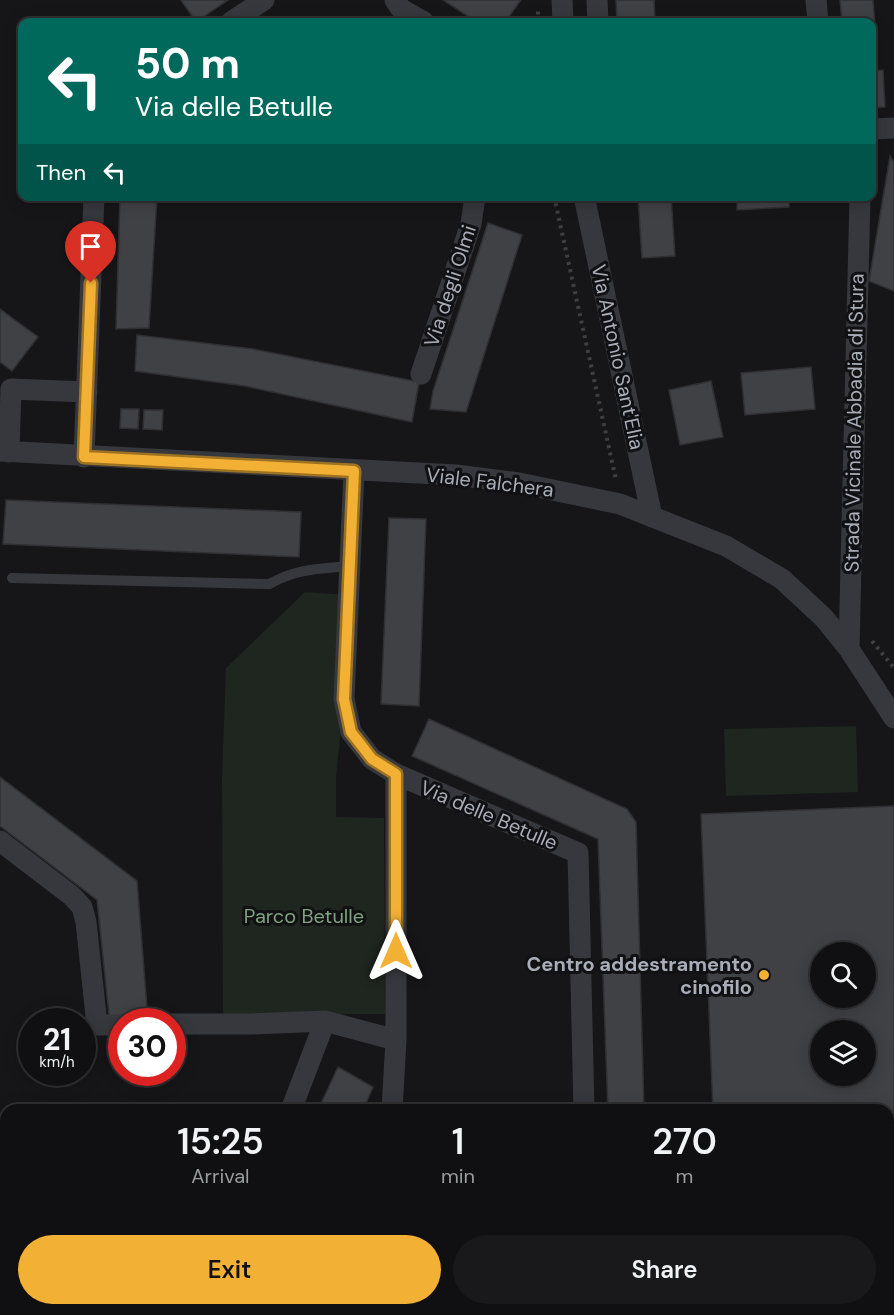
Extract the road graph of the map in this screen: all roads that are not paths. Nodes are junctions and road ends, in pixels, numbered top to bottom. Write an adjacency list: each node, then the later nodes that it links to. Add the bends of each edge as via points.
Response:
1 (264, 0): 6 (street)
2 (395, 0): 7 (street, via 401,9)
3 (562, 0): 8 (street)
4 (597, 0): 9 (street)
5 (816, 0): 10 (street)
6 (237, 18)
7 (417, 18)
8 (563, 18)
9 (598, 18)
10 (818, 18)
11 (894, 128): 12 (street)
12 (876, 129)
13 (94, 201): 19 (street)
14 (474, 201): 17 (street, Via degli Olmi, via 471,224)
15 (585, 201): 23 (street, Via Antonio Sant'Elia)
16 (860, 201): 26 (street, Strada Vicinale Abbadia di Stura)
17 (421, 374)
18 (5, 385): 19 (street); 20 (street)
19 (87, 392): 21 (street)
20 (5, 452): 21 (street, Viale Falchera)
21 (84, 457): 22 (street, Viale Falchera)
22 (354, 471): 23 (street, Viale Falchera, via 456,475 519,483 620,504); 24 (street, Via delle Betulle)
23 (652, 517): 26 (street, Viale Falchera, via 726,546 782,579 824,618)
24 (350, 566): 25 (lane, via 302,570 270,584); 28 (street, Via delle Betulle, via 344,699 348,721 351,732 372,759)
25 (12, 578)
26 (849, 649): 27 (street, Viale Falchera)
27 (894, 718)
28 (396, 774): 33 (street, Via delle Betulle); 36 (street, Via delle Betulle, via 578,853)
29 (0, 841): 32 (street, via 82,907 97,1025)
30 (325, 1021): 31 (street); 33 (street); 34 (street)
31 (186, 1024)
32 (108, 1025)
33 (396, 1040): 35 (street, Via delle Betulle)
34 (293, 1104)
35 (392, 1104)
36 (584, 1104)

